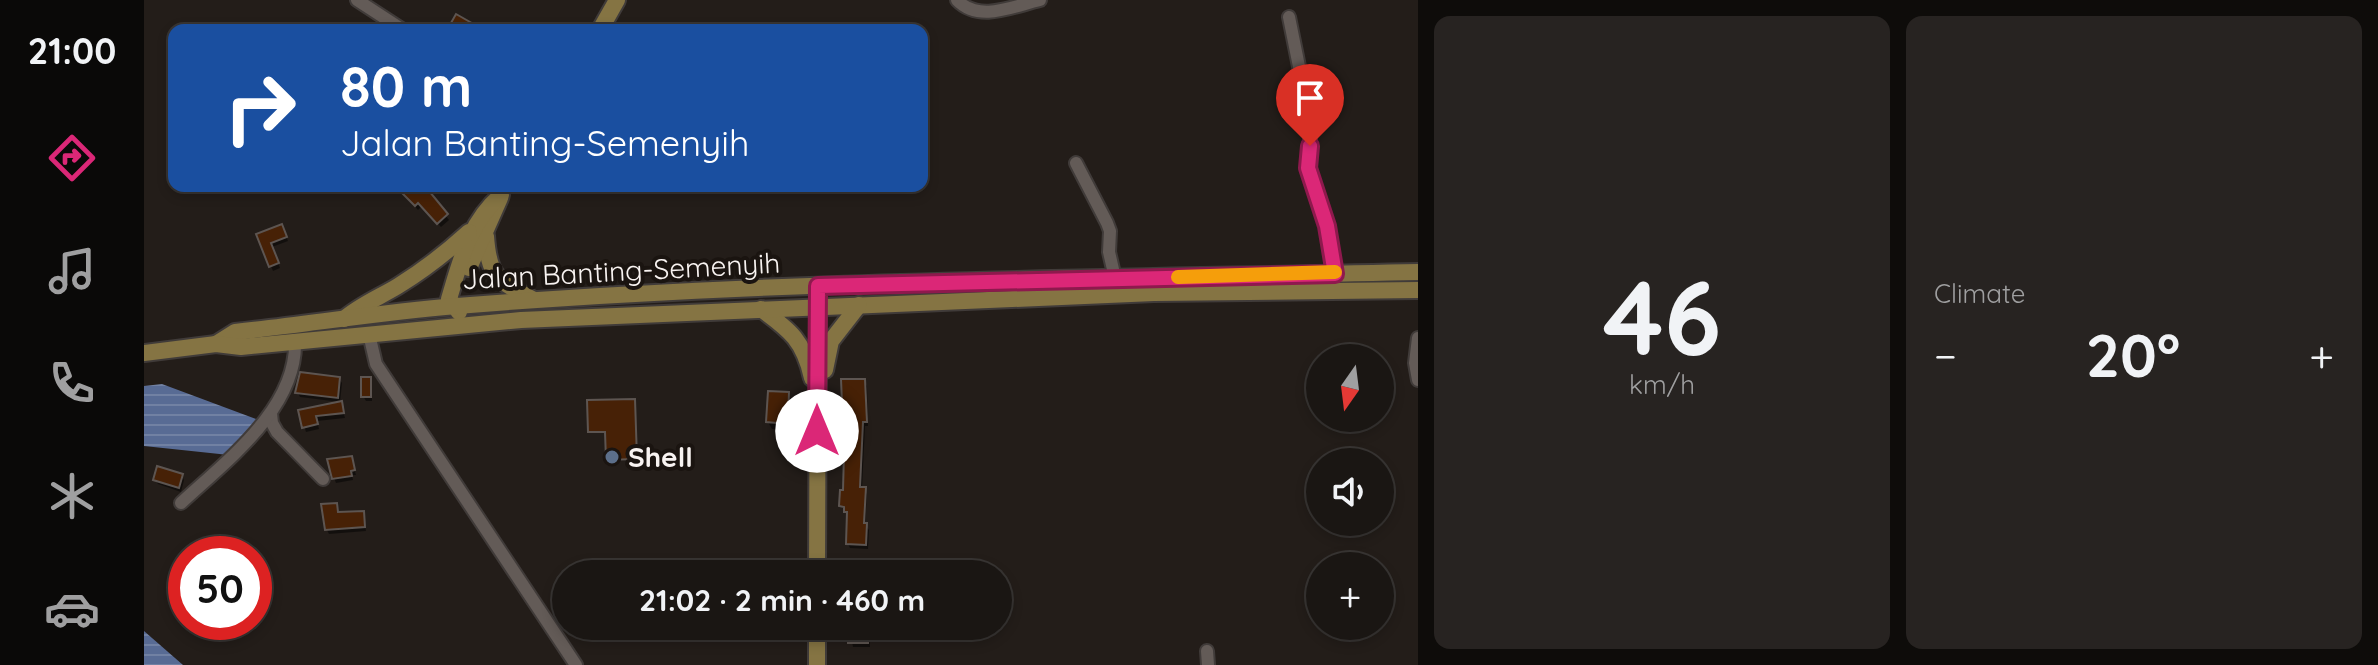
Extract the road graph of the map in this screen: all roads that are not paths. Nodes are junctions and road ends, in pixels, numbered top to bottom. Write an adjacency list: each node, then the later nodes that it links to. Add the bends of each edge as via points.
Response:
1 (357, 0): 6 (street)
2 (617, 0): 7 (main road)
3 (957, 0): 4 (street, via 974,11 990,13)
4 (1040, 0)
5 (1289, 17): 12 (street, via 1311,126 1308,168 1327,226)
6 (394, 24)
7 (603, 24)
8 (1076, 163): 13 (street, via 1110,231)
9 (504, 192): 10 (main road, via 494,216)
10 (479, 229): 16 (main road, via 494,277); 19 (main road); 21 (main road)
11 (1418, 272): 12 (main road, Jalan Banting-Semenyih)
12 (1335, 274): 13 (main road, Jalan Banting-Semenyih)
13 (1115, 278): 14 (main road, Jalan Banting-Semenyih)
14 (818, 286): 16 (main road, Jalan Banting-Semenyih); 18 (main road)
15 (1418, 290): 17 (main road, Jalan Banting-Semenyih, via 1154,293)
16 (535, 301): 19 (main road, Jalan Banting-Semenyih)
17 (859, 305): 18 (main road, Jalan Banting-Semenyih); 30 (main road, via 831,341)
18 (818, 306): 20 (main road, Jalan Banting-Semenyih); 30 (main road)
19 (455, 307): 21 (main road, Jalan Banting-Semenyih); 22 (main road, via 470,317); 23 (main road)
20 (761, 309): 22 (main road, Jalan Banting-Semenyih); 30 (main road, via 803,347)
21 (343, 320): 27 (main road, Jalan Banting-Semenyih, via 235,332)
22 (511, 321): 23 (main road, Jalan Banting-Semenyih)
23 (427, 329): 24 (main road, Jalan Banting-Semenyih)
24 (369, 334): 26 (main road, Jalan Banting-Semenyih); 37 (street, via 376,364)
25 (1418, 338): 29 (street)
26 (295, 340): 27 (main road, Jalan Banting-Semenyih, via 241,347); 31 (street, via 285,385)
27 (216, 344): 28 (main road, Jalan Banting-Semenyih)
28 (144, 353)
29 (1418, 380)
30 (817, 403): 34 (main road)
31 (271, 413): 32 (street, via 277,432); 33 (street)
32 (323, 479)
33 (181, 503)
34 (817, 560)
35 (817, 640): 38 (main road)
36 (1207, 651): 39 (street)
37 (576, 665)
38 (817, 665)
39 (1208, 665)

